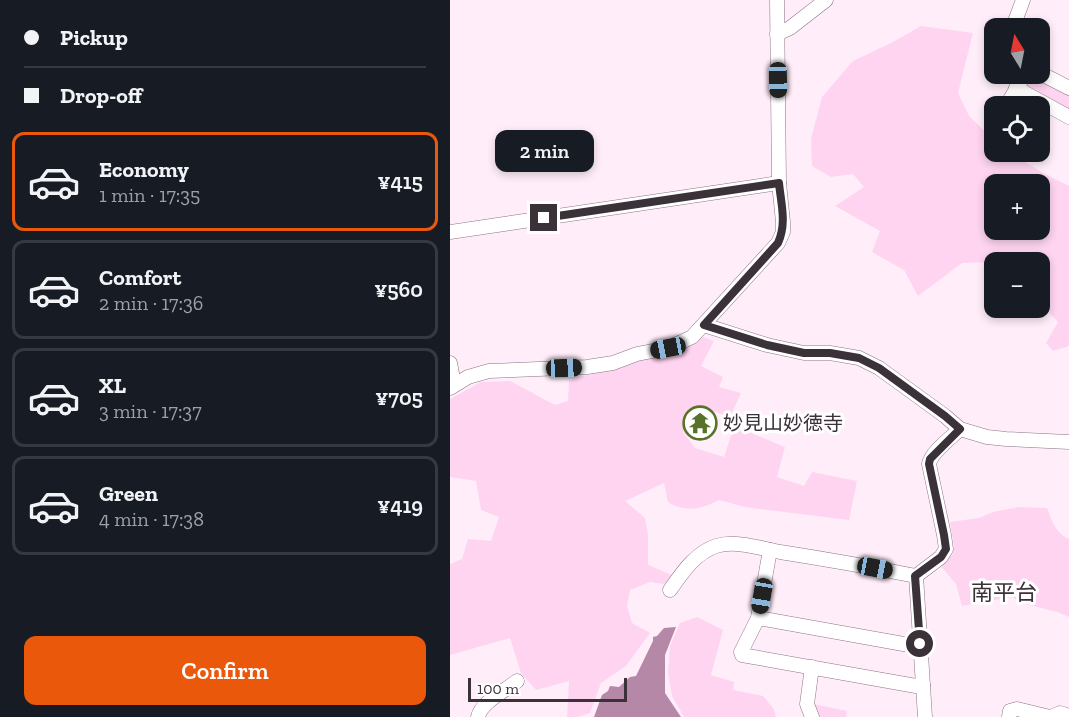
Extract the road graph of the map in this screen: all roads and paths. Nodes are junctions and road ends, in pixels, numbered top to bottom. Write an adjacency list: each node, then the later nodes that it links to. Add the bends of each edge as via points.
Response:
1 (777, 0): 5 (street)
2 (826, 0): 5 (street)
3 (1023, 0): 4 (street)
4 (1016, 18)
5 (777, 34): 12 (street)
6 (1050, 78): 9 (street)
7 (1019, 84): 8 (street)
8 (1016, 88): 10 (street); 11 (street)
9 (1069, 88)
10 (1012, 96)
11 (1069, 117)
12 (779, 183): 13 (street); 14 (street, via 783,232 778,243)
13 (450, 232)
14 (704, 325): 16 (street, via 692,337 668,348 613,363 489,371); 17 (street, via 804,353 859,358 879,368)
15 (450, 363): 16 (street)
16 (452, 386)
17 (960, 429): 18 (street, via 987,437); 20 (street, via 929,464 946,549)
18 (1069, 442)
19 (770, 550): 20 (street); 21 (street, via 734,544 717,546 689,564); 22 (street)
20 (915, 576): 23 (street)
21 (670, 590)
22 (758, 618): 23 (street); 24 (street, via 742,655)
23 (920, 644): 26 (street)
24 (812, 667): 26 (street); 29 (street, via 807,704)
25 (517, 681): 28 (street, via 490,700)
26 (923, 686): 30 (street)
27 (1069, 716): 32 (street, via 1060,713)
28 (478, 717)
29 (812, 717)
30 (925, 717)
31 (1009, 717): 32 (street, via 1010,711 1017,709)
32 (1051, 717)

